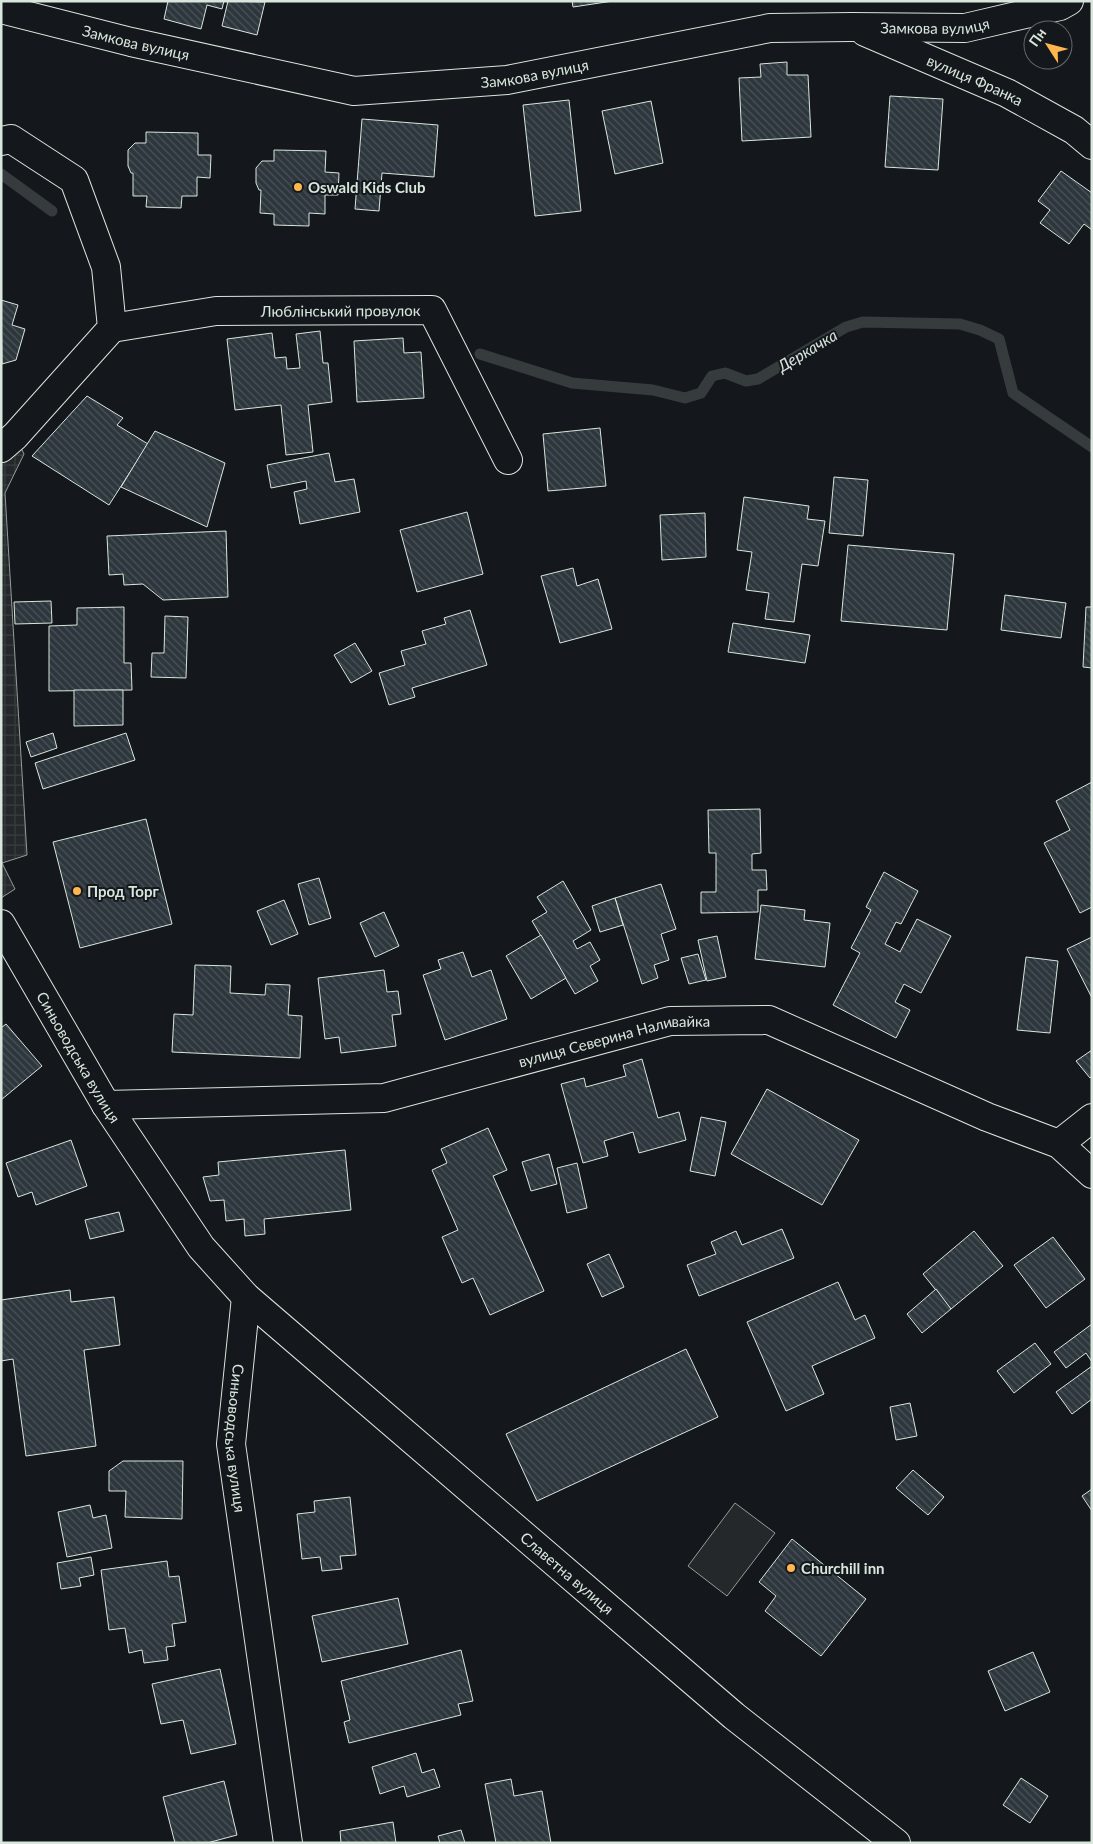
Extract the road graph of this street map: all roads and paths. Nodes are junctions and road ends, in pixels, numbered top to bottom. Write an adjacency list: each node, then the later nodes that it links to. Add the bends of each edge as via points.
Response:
1 (1069, 1): 3 (street, Замкова вулиця, via 1060,6 965,28)
2 (1, 9): 3 (street, Замкова вулиця, via 131,42 354,91 506,80 770,28)
3 (852, 27): 5 (street, вулиця Франка, via 1007,93 1074,130)
4 (1, 141): 6 (street, via 11,139 74,180 106,267)
5 (1092, 145)
6 (112, 328): 7 (street); 8 (street, Люблінський провулок, via 216,311 432,310)
7 (8, 442): 9 (street)
8 (508, 460)
9 (1, 470)
10 (1, 924): 11 (street, Синьоводська вулиця)
11 (106, 1105): 13 (street, вулиця Северина Наливайка, via 384,1098 670,1021 769,1020 988,1117); 15 (street, Синьоводська вулиця, via 200,1247)
12 (1092, 1118): 13 (street)
13 (1059, 1144): 14 (street, вулиця Северина Наливайка)
14 (1092, 1174)
15 (246, 1297): 16 (street, Синьоводська вулиця, via 231,1444); 17 (street, Славетна вулиця, via 727,1710)
16 (288, 1843)
17 (896, 1843)

